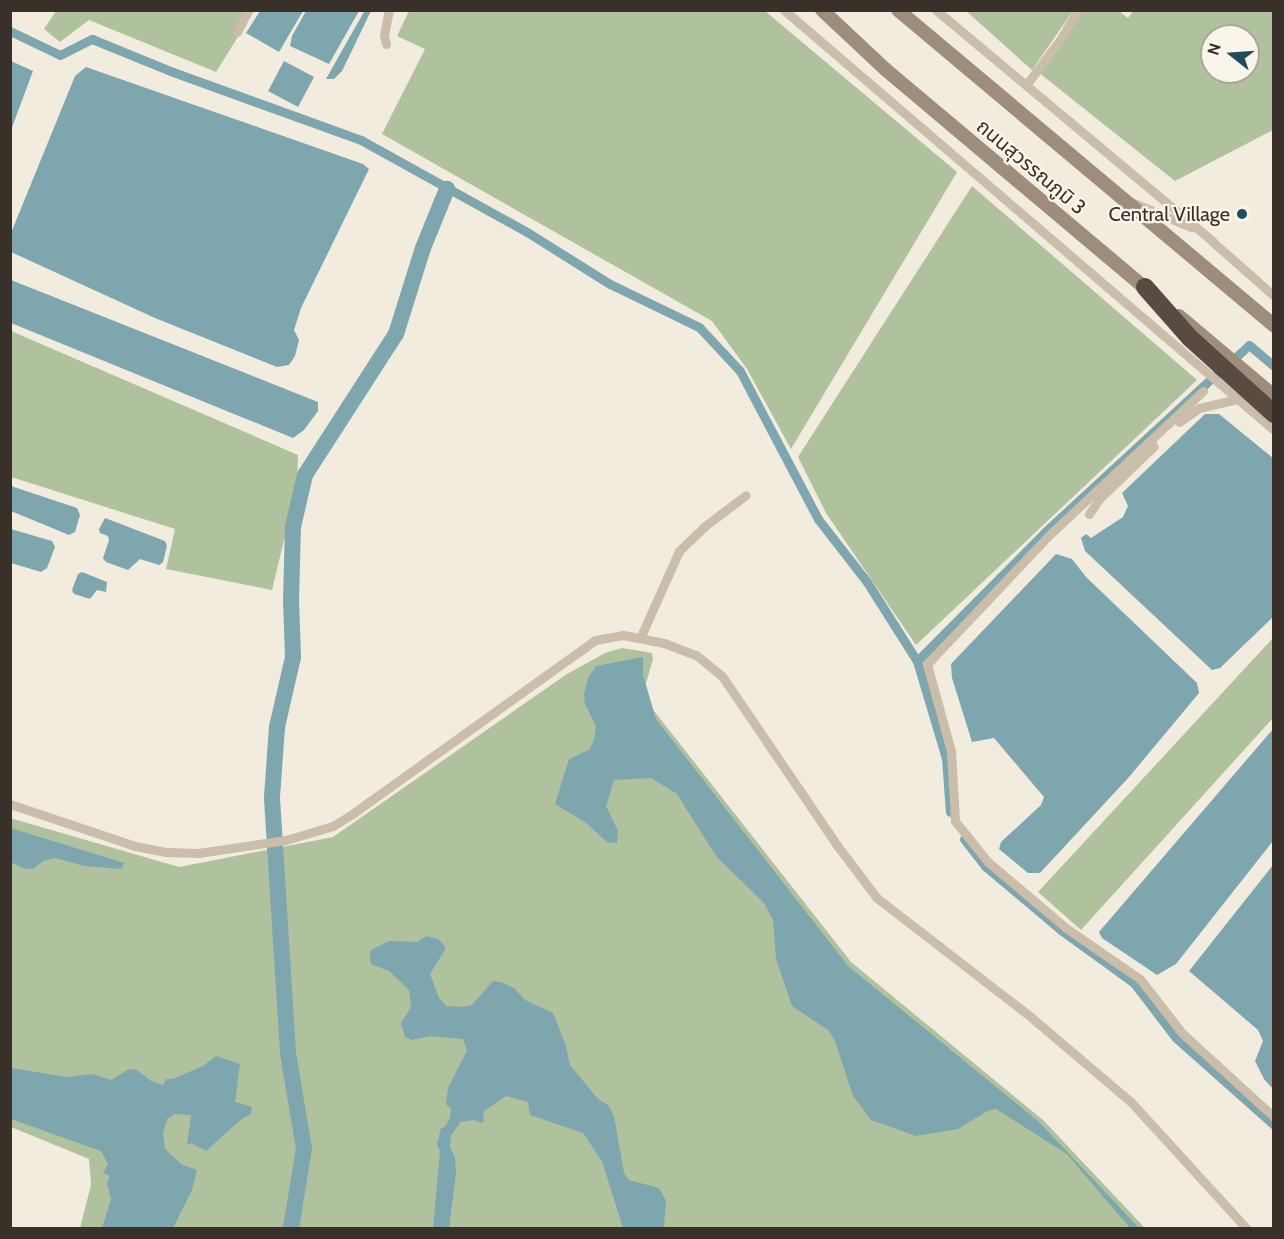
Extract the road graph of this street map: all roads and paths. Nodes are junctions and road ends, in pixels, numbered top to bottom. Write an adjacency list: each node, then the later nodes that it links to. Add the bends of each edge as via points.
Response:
1 (248, 10): 8 (street)
2 (389, 10): 9 (street)
3 (784, 10): 16 (street)
4 (822, 10): 13 (main road, ถนนสุวรรณภูมิ 3, via 885,69)
5 (898, 10): 11 (main road, ถนนสุวรรณภูมิ 3)
6 (936, 10): 10 (street)
7 (1077, 10): 10 (street)
8 (237, 32)
9 (386, 44)
10 (1026, 85): 12 (street)
11 (1126, 200): 12 (street); 15 (main road, ถนนสุวรรณภูมิ 3)
12 (1198, 230): 14 (street)
13 (1145, 287): 16 (highway)
14 (1274, 296)
15 (1274, 326)
16 (1213, 360): 17 (highway)
17 (1235, 380): 19 (main road); 20 (street); 21 (highway)
18 (1203, 391): 27 (street, via 1050,534 927,664 951,751 956,821 988,862 1066,928 1140,979 1182,1033)
19 (1274, 396)
20 (1237, 399): 22 (street); 24 (street, via 1188,414 1099,499)
21 (1274, 414)
22 (1274, 430)
23 (746, 495): 25 (street, via 679,551)
24 (1089, 514)
25 (641, 636): 26 (street, via 595,640 355,812 333,826 286,840 198,853 167,852 135,846); 28 (street, via 696,655 722,676 836,844 877,897 1032,1018 1131,1102)
26 (10, 804)
27 (1274, 1117)
28 (1246, 1228)

